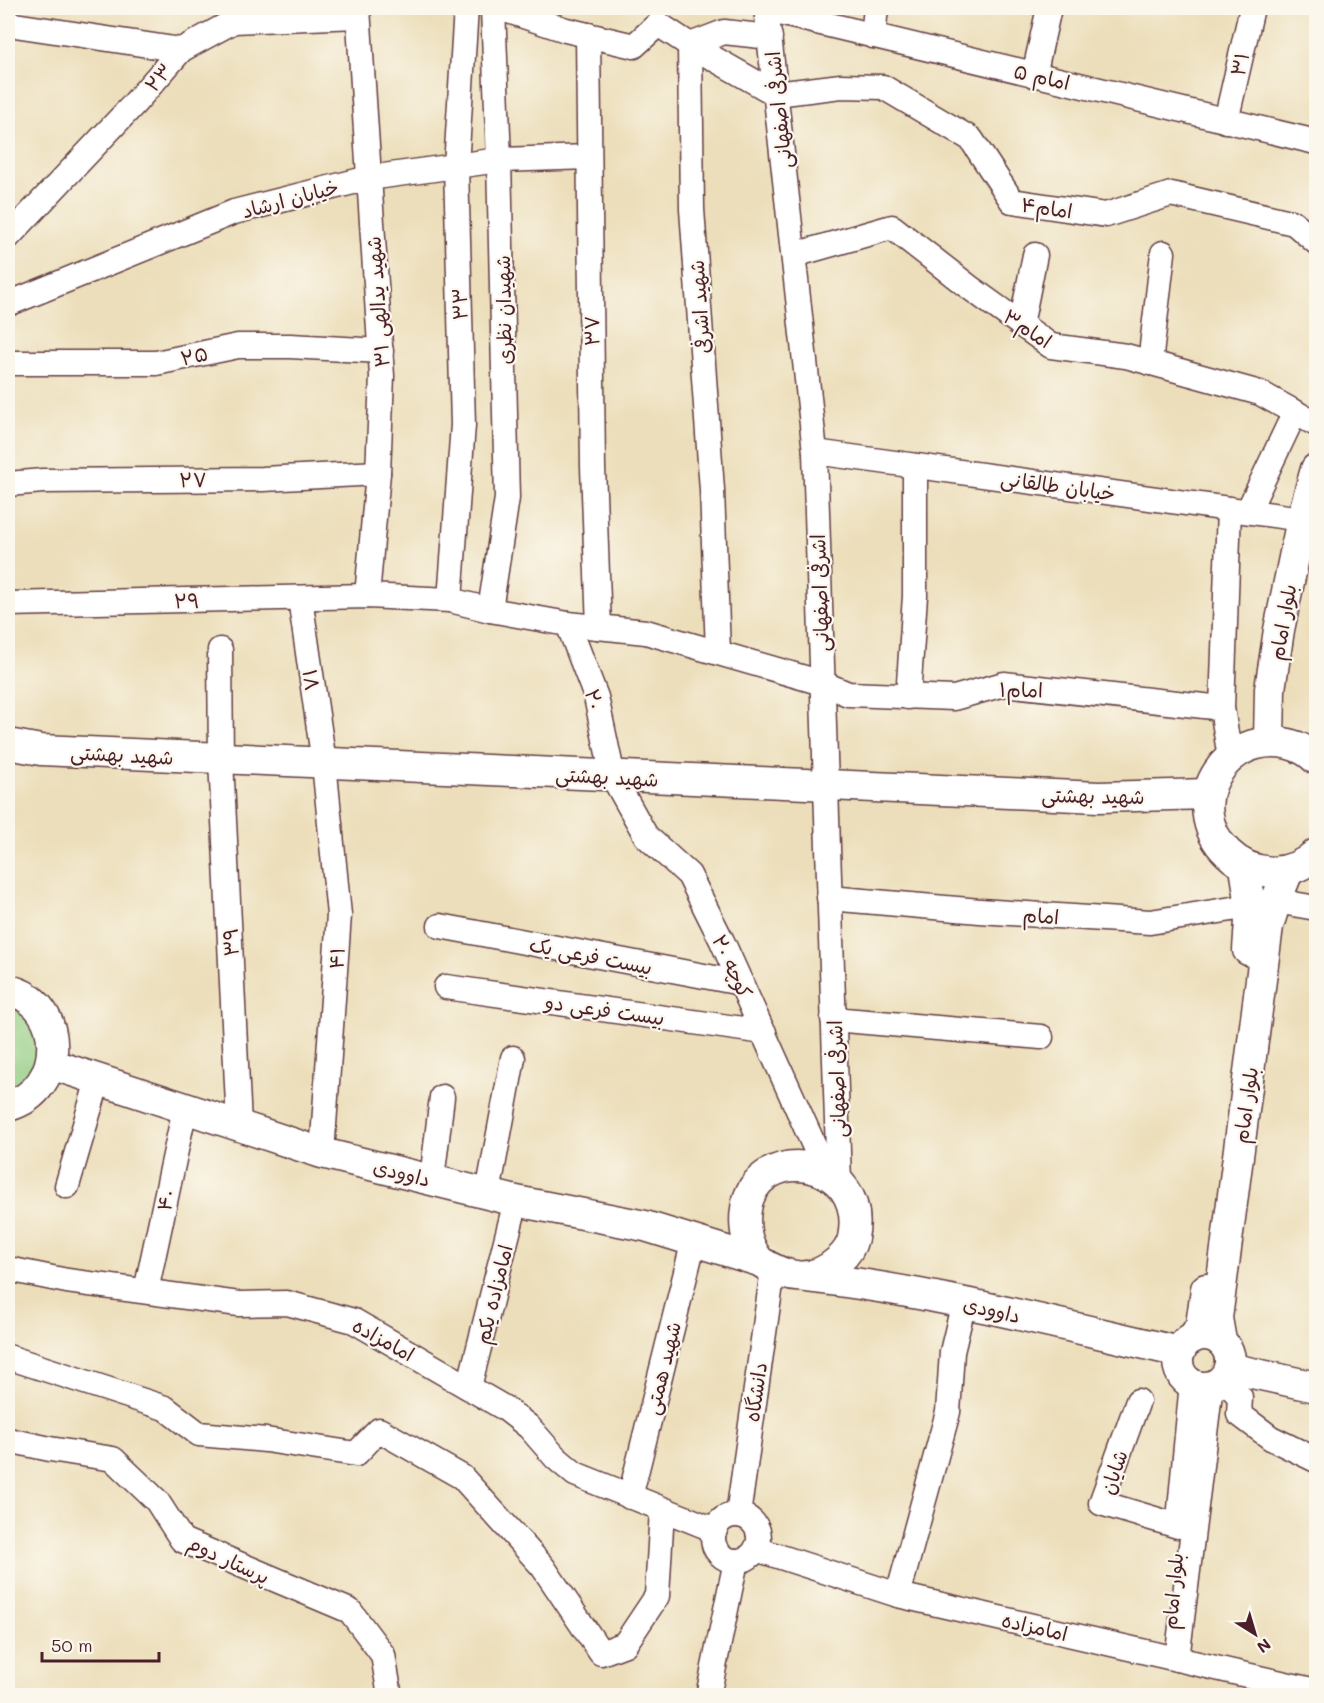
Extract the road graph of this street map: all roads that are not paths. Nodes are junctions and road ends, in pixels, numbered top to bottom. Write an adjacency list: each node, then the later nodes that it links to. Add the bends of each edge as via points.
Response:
1 (466, 8): 21 (street, ۳۳)
2 (493, 8): 20 (street, شهیدان نظری)
3 (500, 8): 10 (street)
4 (876, 8): 11 (street)
5 (1049, 8): 15 (street)
6 (1252, 8): 17 (street, ۳۱)
7 (767, 9): 11 (street, امام ۵); 12 (street, اشرفی اصفهانی)
8 (358, 12): 14 (street, ۲۳, via 234,21); 22 (street, ۳۱ شهید یدالهی)
9 (8, 24): 14 (street)
10 (588, 35): 13 (street, via 634,46 658,24); 19 (street, ۳۷)
11 (873, 36): 15 (street, امام ۵)
12 (770, 37): 13 (street, via 724,32); 16 (street, اشرفی اصفهانی)
13 (690, 45): 16 (street); 51 (street, شهید اشرفی, via 692,209 712,490)
14 (181, 50): 23 (street, ۲۳)
15 (1034, 75): 17 (street, امام ۵)
16 (776, 94): 24 (street, امام۴, via 841,86 883,87 971,139 1012,201 1106,215 1171,194 1294,223); 26 (street, اشرفی اصفهانی)
17 (1226, 121): 18 (street, امام ۵)
18 (1317, 142)
19 (589, 157): 20 (street, خیابان ارشاد); 49 (street, ۳۷)
20 (499, 160): 21 (street, خیابان ارشاد); 47 (street, شهیدان نظری, via 507,498)
21 (456, 166): 22 (street, خیابان ارشاد); 45 (street, ۳۳, via 462,425)
22 (369, 178): 28 (street, خیابان ارشاد, via 234,212); 30 (street, ۳۱ شهید یدالهی)
23 (8, 237)
24 (1317, 242)
25 (1163, 253): 32 (street)
26 (794, 255): 29 (street, امام۳, via 892,227); 35 (street, اشرفی اصفهانی)
27 (1035, 255): 29 (street)
28 (8, 304)
29 (1021, 325): 32 (street, امام۳, via 1051,346)
30 (381, 351): 31 (street, ۲۵, via 238,346 156,363); 38 (street, ۳۱ شهید یدالهی)
31 (8, 363)
32 (1150, 363): 33 (street, امام۳, via 1260,393)
33 (1295, 412): 34 (street, امام۳); 40 (street)
34 (1317, 424)
35 (815, 452): 36 (street, خیابان طالقانی); 52 (street, اشرفی اصفهانی)
36 (915, 466): 40 (street, خیابان طالقانی); 53 (street, via 915,596)
37 (1317, 469): 41 (main road, بلوار امام)
38 (378, 473): 39 (street, ۲۷); 43 (street, ۳۱ شهید یدالهی)
39 (8, 484)
40 (1238, 510): 41 (street, خیابان طالقانی); 54 (street)
41 (1309, 520): 55 (main road, بلوار امام, via 1279,630 1270,689)
42 (1317, 544): 55 (main road, بلوار امام, via 1296,633)
43 (367, 596): 44 (street, ۲۹); 45 (street, ۲۹)
44 (300, 598): 46 (street, ۲۹); 60 (street, ۱۸)
45 (450, 600): 47 (street, ۲۹)
46 (8, 604)
47 (490, 610): 48 (street, ۲۹)
48 (568, 624): 49 (street, ۲۹); 61 (street, ۲۰, via 596,697)
49 (599, 627): 51 (street, امام۱, via 646,632)
50 (220, 650): 59 (street, ۳۹)
51 (718, 652): 52 (street, امام۱)
52 (822, 683): 53 (street, امام۱, via 848,694); 62 (street, اشرفی اصفهانی)
53 (908, 698): 54 (street, امام۱, via 954,698 1004,684)
54 (1222, 708): 57 (street)
55 (1279, 742): 57 (main road, via 1248,746); 58 (main road)
56 (8, 744): 59 (main road, شهید بهشتی, via 41,750)
57 (1230, 758): 63 (main road, via 1216,774)
58 (1317, 759)
59 (221, 760): 60 (main road, شهید بهشتی); 83 (street, ۳۹)
60 (324, 763): 61 (main road, شهید بهشتی); 84 (street, ۴۱, via 339,915)
61 (613, 777): 62 (main road, شهید بهشتی); 71 (street, کوچه ۲۰, via 646,836 689,875)
62 (825, 786): 63 (main road, شهید بهشتی, via 1100,797); 67 (street, اشرفی اصفهانی)
63 (1208, 794): 65 (main road, via 1208,816 1214,837 1227,854)
64 (1317, 854): 66 (main road)
65 (1245, 867): 66 (main road, via 1266,872); 68 (main road, بلوار امام)
66 (1288, 871): 68 (main road, بلوار امام)
67 (829, 898): 68 (street, امام, via 1150,922); 74 (street, اشرفی اصفهانی)
68 (1263, 903): 69 (street, امام); 97 (main road, بلوار امام, via 1269,926)
69 (1317, 908)
70 (440, 926): 71 (street, بیست فرعی یک)
71 (741, 983): 75 (street, کوچه ۲۰)
72 (446, 987): 75 (street, بیست فرعی دو)
73 (8, 990): 78 (main road, via 28,999 41,1012 50,1028)
74 (833, 1018): 76 (street); 85 (street, اشرفی اصفهانی)
75 (764, 1032): 85 (street, کوچه ۲۰)
76 (1041, 1037)
77 (513, 1058): 88 (street)
78 (51, 1064): 79 (main road, داوودی); 81 (main road, via 32,1094)
79 (98, 1080): 82 (main road, داوودی); 87 (street)
80 (442, 1097): 86 (street)
81 (8, 1106)
82 (185, 1108): 83 (main road, داوودی); 94 (street, ۴۰)
83 (239, 1125): 84 (main road, داوودی)
84 (322, 1153): 86 (main road, داوودی)
85 (833, 1177): 91 (main road, via 796,1165 780,1168 754,1188 747,1202 745,1233 750,1249); 93 (main road, via 848,1193 854,1209 852,1240 845,1255 833,1266)
86 (432, 1179): 88 (main road, داوودی)
87 (67, 1186)
88 (488, 1193): 89 (main road, داوودی)
89 (516, 1201): 90 (main road, داوودی, via 645,1226); 98 (street, امامزاده یکم)
90 (694, 1240): 91 (main road, داوودی); 103 (street, شهید همتی)
91 (766, 1265): 93 (main road); 105 (street, دانشگاه)
92 (8, 1269): 94 (street, امامزاده)
93 (803, 1277): 95 (main road, داوودی)
94 (146, 1291): 98 (street, امامزاده, via 239,1304 287,1303 354,1321)
95 (964, 1302): 97 (main road, داوودی); 109 (street, via 952,1353 948,1412)
96 (8, 1357): 104 (street, via 165,1408 199,1434 356,1454 379,1430 462,1477 543,1567 601,1653 625,1644 657,1596)
97 (1207, 1364): 99 (main road, داوودی); 102 (street, via 1240,1397 1239,1414 1271,1438); 106 (street, بلوار امام); 110 (street)
98 (469, 1387): 103 (street, امامزاده, via 529,1427 575,1473)
99 (1317, 1387)
100 (1138, 1401): 106 (street, شایان, via 1101,1503)
101 (8, 1440): 112 (street, پرستار دوم, via 112,1459 157,1501 182,1540 350,1611 383,1655)
102 (1317, 1460)
103 (630, 1497): 104 (street, امامزاده)
104 (662, 1510): 107 (street, امامزاده)
105 (738, 1515): 107 (street, via 728,1516); 108 (street, via 747,1517 758,1531 759,1540)
106 (1178, 1526): 110 (street, بلوار امام)
107 (715, 1530): 108 (street, via 717,1551 726,1558)
108 (746, 1555): 109 (street, امامزاده); 113 (street)
109 (898, 1595): 110 (street, امامزاده)
110 (1171, 1657): 111 (street, امامزاده)
111 (1317, 1690)
112 (390, 1695)
113 (708, 1695)

